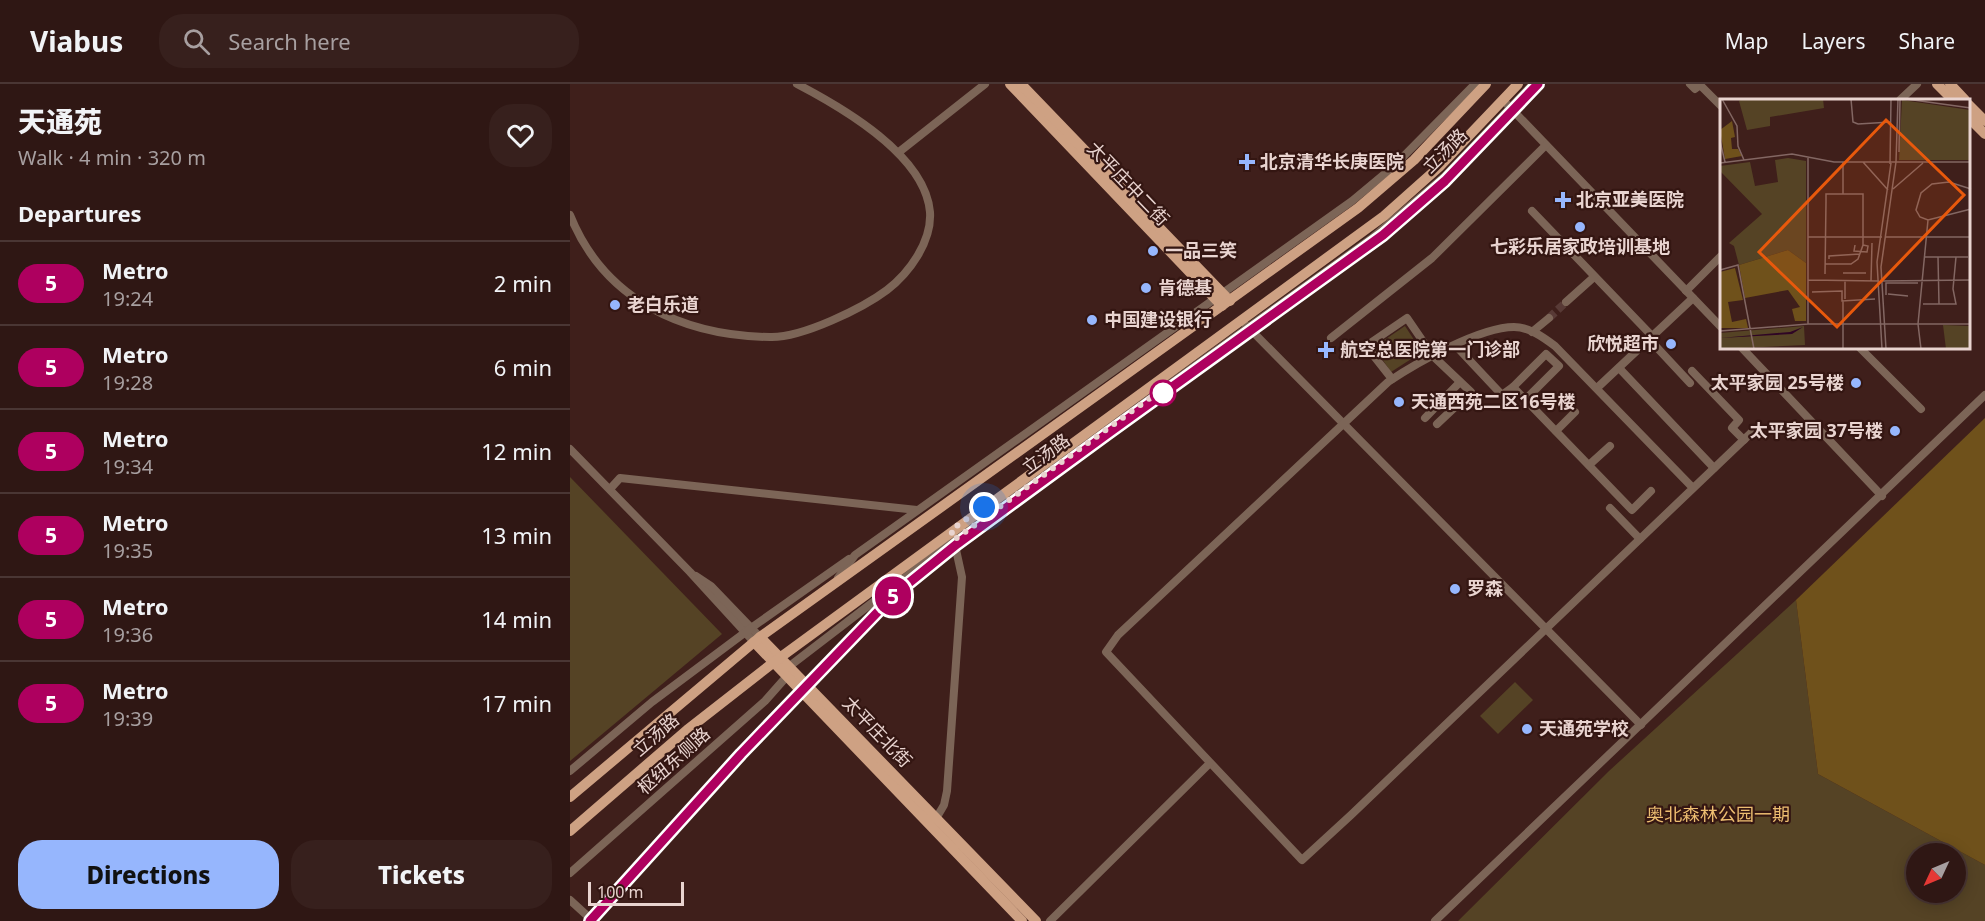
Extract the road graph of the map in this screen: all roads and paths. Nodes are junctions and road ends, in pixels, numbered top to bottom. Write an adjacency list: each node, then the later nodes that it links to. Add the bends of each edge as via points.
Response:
1 (797, 84): 23 (street, via 847,112)
2 (985, 84): 23 (street)
3 (1010, 84): 30 (main road, 太平庄中二街)
4 (1021, 84): 30 (main road, 太平庄中二街)
5 (1475, 84): 30 (street, 立汤路, via 1394,166)
6 (1486, 84): 30 (main road, 立汤路, via 1414,160 1374,195)
7 (1518, 84): 16 (main road, 立汤路)
8 (1533, 84): 16 (street, 立汤路)
9 (1690, 84): 17 (street, via 1695,89 1700,85)
10 (1917, 84): 13 (street)
11 (1937, 84): 14 (main road)
12 (1950, 84): 15 (main road)
13 (1901, 99)
14 (1952, 99)
15 (1964, 99)
16 (1507, 104): 22 (street); 33 (main road, 立汤路, via 1412,193)
17 (1720, 105)
18 (1970, 106): 20 (main road)
19 (1970, 119): 21 (main road)
20 (1985, 121)
21 (1985, 134)
22 (1546, 145): 28 (street); 36 (street, via 1432,258)
23 (900, 152): 25 (street, via 919,181 930,213 925,240 908,272 870,303 785,335 732,334 677,322 628,295 579,239)
24 (1532, 211): 27 (street)
25 (570, 215)
26 (1720, 257): 28 (street)
27 (1594, 277): 31 (street); 37 (street)
28 (1686, 291): 29 (street)
29 (1693, 298): 34 (street); 37 (street)
30 (1223, 300): 68 (street, 立汤路); 72 (main road, 立汤路)
31 (1566, 302)
32 (1548, 318): 35 (street)
33 (1245, 324): 54 (street); 69 (main road, 立汤路)
34 (1720, 326)
35 (1532, 332): 38 (street, via 1515,327 1491,330); 48 (street, via 1555,346)
36 (1331, 338)
37 (1650, 338): 42 (street); 46 (street)
38 (1456, 346): 41 (street); 47 (street, via 1502,395)
39 (1744, 350): 66 (street)
40 (1862, 350): 51 (street)
41 (1433, 356): 44 (street); 44 (street, via 1407,318 1366,346); 45 (street)
42 (1619, 368): 48 (street); 62 (street)
43 (1692, 371): 58 (street, via 1738,420 1732,428)
44 (1392, 379): 54 (street)
45 (1460, 382): 53 (street); 55 (street, via 1471,392)
46 (1690, 383)
47 (1513, 387): 50 (street); 50 (street, via 1546,354 1559,366)
48 (1597, 388): 63 (street)
49 (1985, 395): 66 (street)
50 (1526, 399): 56 (street)
51 (1921, 409)
52 (1575, 412): 56 (street)
53 (1425, 418)
54 (1342, 422): 73 (street); 80 (street, via 1118,635 1106,652)
55 (1437, 424)
56 (1556, 431): 61 (street)
57 (1752, 432): 58 (street)
58 (1744, 440): 62 (street)
59 (1610, 446): 61 (street)
60 (570, 449): 64 (street, 太平庄北街)
61 (1589, 465): 65 (street, via 1632,510)
62 (1714, 468): 63 (street)
63 (1693, 488): 70 (street)
64 (610, 489): 68 (street, via 620,478); 74 (street, 太平庄北街, via 690,572 711,586)
65 (1652, 491)
66 (1882, 496): 79 (street)
67 (1610, 508): 70 (street)
68 (917, 510): 71 (street, 立汤路)
69 (952, 535): 76 (main road, 立汤路); 77 (street, 立汤路); 83 (street, via 962,577 946,790)
70 (1640, 539): 73 (street)
71 (855, 555): 72 (street, 立汤路); 74 (street)
72 (831, 587): 75 (main road, 立汤路)
73 (1546, 628): 79 (street); 80 (street, via 1302,860)
74 (748, 630): 75 (street, 太平庄北街); 81 (street, via 652,702)
75 (757, 639): 76 (main road, 太平庄北街); 82 (main road, 立汤路)
76 (777, 659): 77 (main road, 太平庄北街); 78 (main road, 太平庄北街); 84 (main road, 立汤路)
77 (790, 665): 78 (street); 83 (main road, 太平庄北街)
78 (788, 677): 83 (main road, 太平庄北街); 85 (street, 枢纽东侧路)
79 (1641, 725): 91 (street)
80 (1209, 764): 90 (street)
81 (570, 771)
82 (570, 797)
83 (934, 822): 88 (main road, 太平庄北街); 89 (main road, 太平庄北街)
84 (570, 831)
85 (570, 873)
86 (570, 900): 87 (street)
87 (593, 921)
88 (1022, 921)
89 (1035, 921)
90 (1050, 921)
91 (1435, 921)

